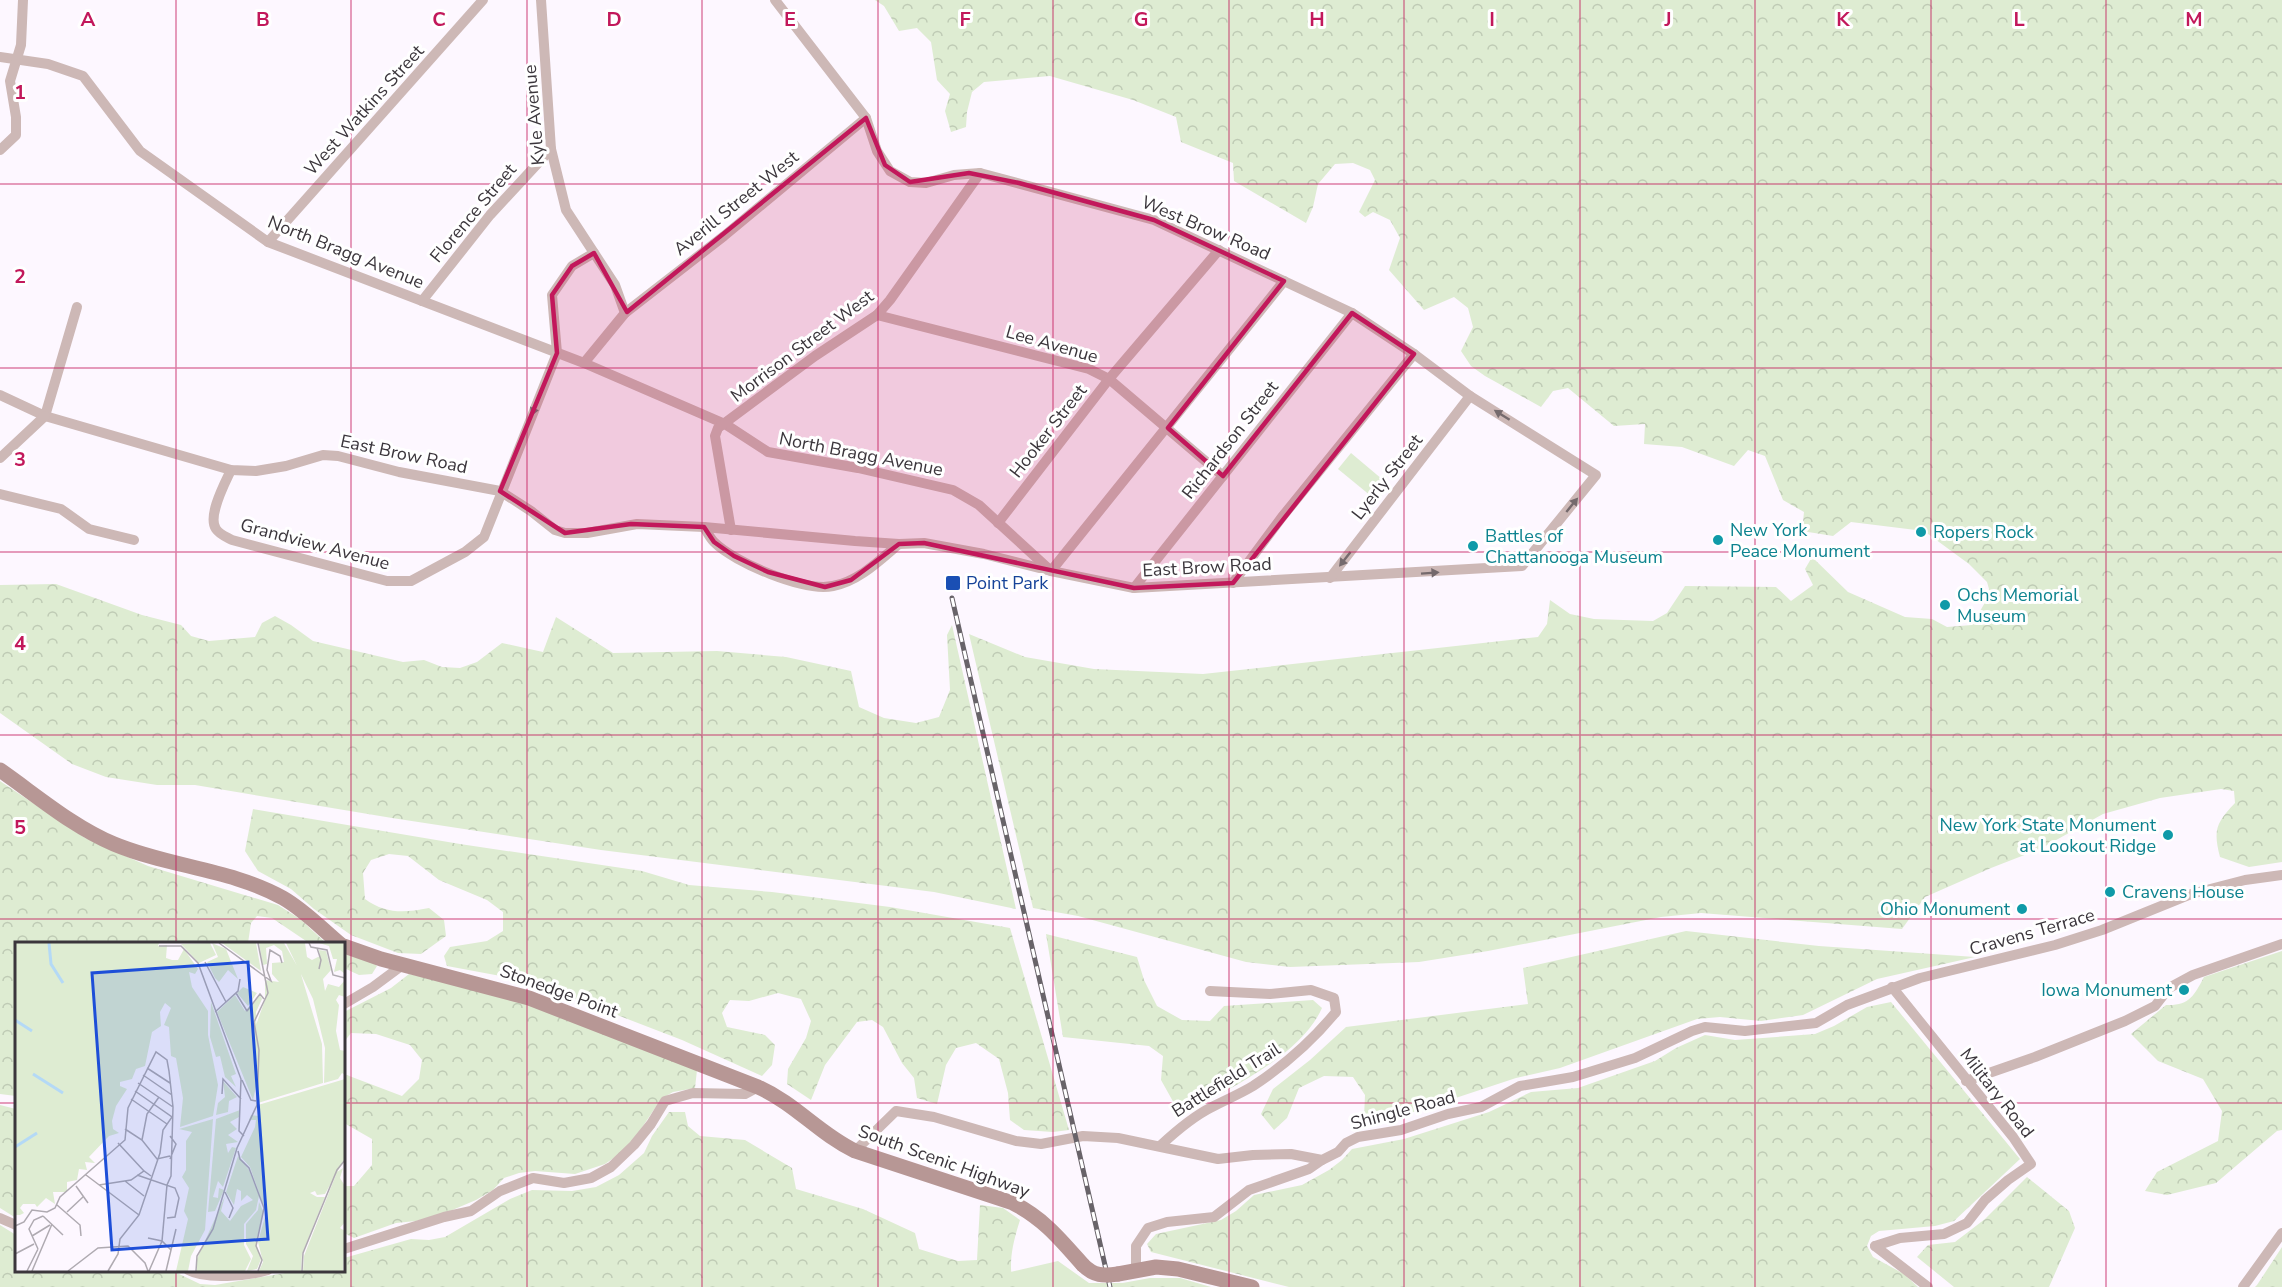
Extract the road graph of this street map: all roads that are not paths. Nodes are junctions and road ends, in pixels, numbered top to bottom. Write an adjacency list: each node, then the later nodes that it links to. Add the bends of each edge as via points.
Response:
1 (23, 0): 6 (street, via 21,45)
2 (483, 0): 11 (street, West Watkins Street)
3 (541, 0): 8 (street, Kyle Avenue)
4 (775, 0): 7 (street, West Brow Road)
5 (0, 57): 6 (street, North Bragg Avenue)
6 (16, 59): 9 (street, via 10,81 16,135); 11 (street, North Bragg Avenue, via 55,65 83,76 140,151)
7 (866, 118): 10 (street, West Brow Road, via 877,151 896,176 926,183); 17 (street, Averill Street West)
8 (551, 149): 13 (street, Kyle Avenue, via 566,210); 15 (street, Florence Street, via 490,215)
9 (0, 150)
10 (980, 173): 12 (street, West Brow Road, via 1143,216); 19 (street, Morrison Street West)
11 (268, 243): 15 (street, North Bragg Avenue)
12 (1220, 250): 14 (street, West Brow Road); 23 (street, Hooker Street)
13 (594, 253): 17 (street, Kyle Avenue, via 615,285); 20 (street, via 572,266 552,295)
14 (1284, 281): 18 (street, West Brow Road); 28 (street)
15 (422, 301): 20 (street, North Bragg Avenue)
16 (77, 307): 26 (street)
17 (625, 313): 22 (street, Averill Street West)
18 (1352, 313): 21 (street, West Brow Road); 31 (street, Richardson Street)
19 (876, 315): 23 (street, Lee Avenue, via 1089,369); 27 (street, Morrison Street West)
20 (557, 353): 22 (street, North Bragg Avenue); 32 (street, one-way to 32)
21 (1414, 354): 25 (street, West Brow Road); 42 (street)
22 (584, 363): 27 (street, North Bragg Avenue)
23 (1109, 379): 28 (street, Lee Avenue); 34 (street, Hooker Street)
24 (0, 395): 26 (street, East Brow Road)
25 (1470, 396): 39 (street, West Brow Road, one-way to 25, via 1596,475); 41 (street, Lyerly Street, one-way to 41)
26 (45, 416): 29 (street); 30 (street, East Brow Road)
27 (724, 424): 34 (street, North Bragg Avenue, via 768,452 953,490 980,505); 36 (street, via 715,436)
28 (1168, 428): 31 (street, Lee Avenue); 40 (street)
29 (0, 458)
30 (231, 470): 32 (street, East Brow Road, via 256,471 330,455); 32 (street, Grandview Avenue, via 217,503 214,520 219,532 232,540 387,581 411,581 471,547 483,537)
31 (1223, 476): 43 (street, Richardson Street)
32 (500, 492): 35 (street, East Brow Road, via 565,533 631,524)
33 (0, 494): 37 (street, via 61,509 89,529)
34 (998, 523): 40 (street, North Bragg Avenue)
35 (704, 527): 36 (street, East Brow Road); 38 (street, via 714,542 734,556 808,586 825,587 851,580)
36 (731, 530): 38 (street, East Brow Road)
37 (134, 540)
38 (899, 544): 40 (street, East Brow Road, via 924,543)
39 (1522, 566): 41 (street, East Brow Road, one-way to 39)
40 (1052, 571): 43 (street, East Brow Road)
41 (1330, 578): 42 (street, East Brow Road)
42 (1233, 583): 43 (street, East Brow Road)
43 (1134, 588)
44 (0, 770): 46 (main road, Stonedge Point, via 112,844 255,885 303,911)
45 (2282, 875): 50 (street, Cravens Terrace, via 2245,879 2191,894 2055,945)
46 (339, 942)
47 (2282, 944): 53 (street, via 2193,975 2169,988 2155,1006 2125,1021)
48 (345, 946): 49 (main road, Stonedge Point)
49 (404, 964): 52 (street); 54 (main road, Stonedge Point, via 529,998)
50 (1892, 987): 53 (street, Military Road); 57 (street, Shingle Road, via 1816,1023 1745,1031 1705,1027 1635,1058 1573,1077 1520,1086 1481,1107 1401,1130 1358,1137)
51 (1210, 991): 55 (street, Battlefield Trail, via 1270,994 1311,990 1334,998 1336,1012 1292,1058 1252,1087 1185,1124)
52 (345, 1003)
53 (1966, 1081): 66 (street, Military Road, via 2031,1164 1985,1200 1967,1223 1944,1234 1875,1245)
54 (758, 1087): 56 (main road, South Scenic Highway, via 788,1102 832,1140); 61 (street, via 745,1094 693,1094 665,1101 634,1145 611,1167 591,1178 564,1183 533,1178 500,1191 471,1211)
55 (1160, 1146): 56 (street, via 1083,1136 1041,1144 1016,1141 934,1117 896,1111); 57 (street, via 1218,1159 1291,1154)
56 (855, 1151): 62 (main road, South Scenic Highway, bridge, via 1033,1213 1090,1272 1102,1276)
57 (1322, 1160): 62 (street, Shingle Road, via 1309,1169 1249,1190 1214,1217 1148,1228 1136,1246)
58 (0, 1218): 59 (street)
59 (15, 1225)
60 (2282, 1233): 67 (street)
61 (345, 1250)
62 (1136, 1270): 65 (main road, South Scenic Highway, via 1178,1269)
63 (191, 1272): 64 (street, via 198,1276)
64 (262, 1272)
65 (1252, 1287)
66 (1928, 1287)
67 (2243, 1287)

